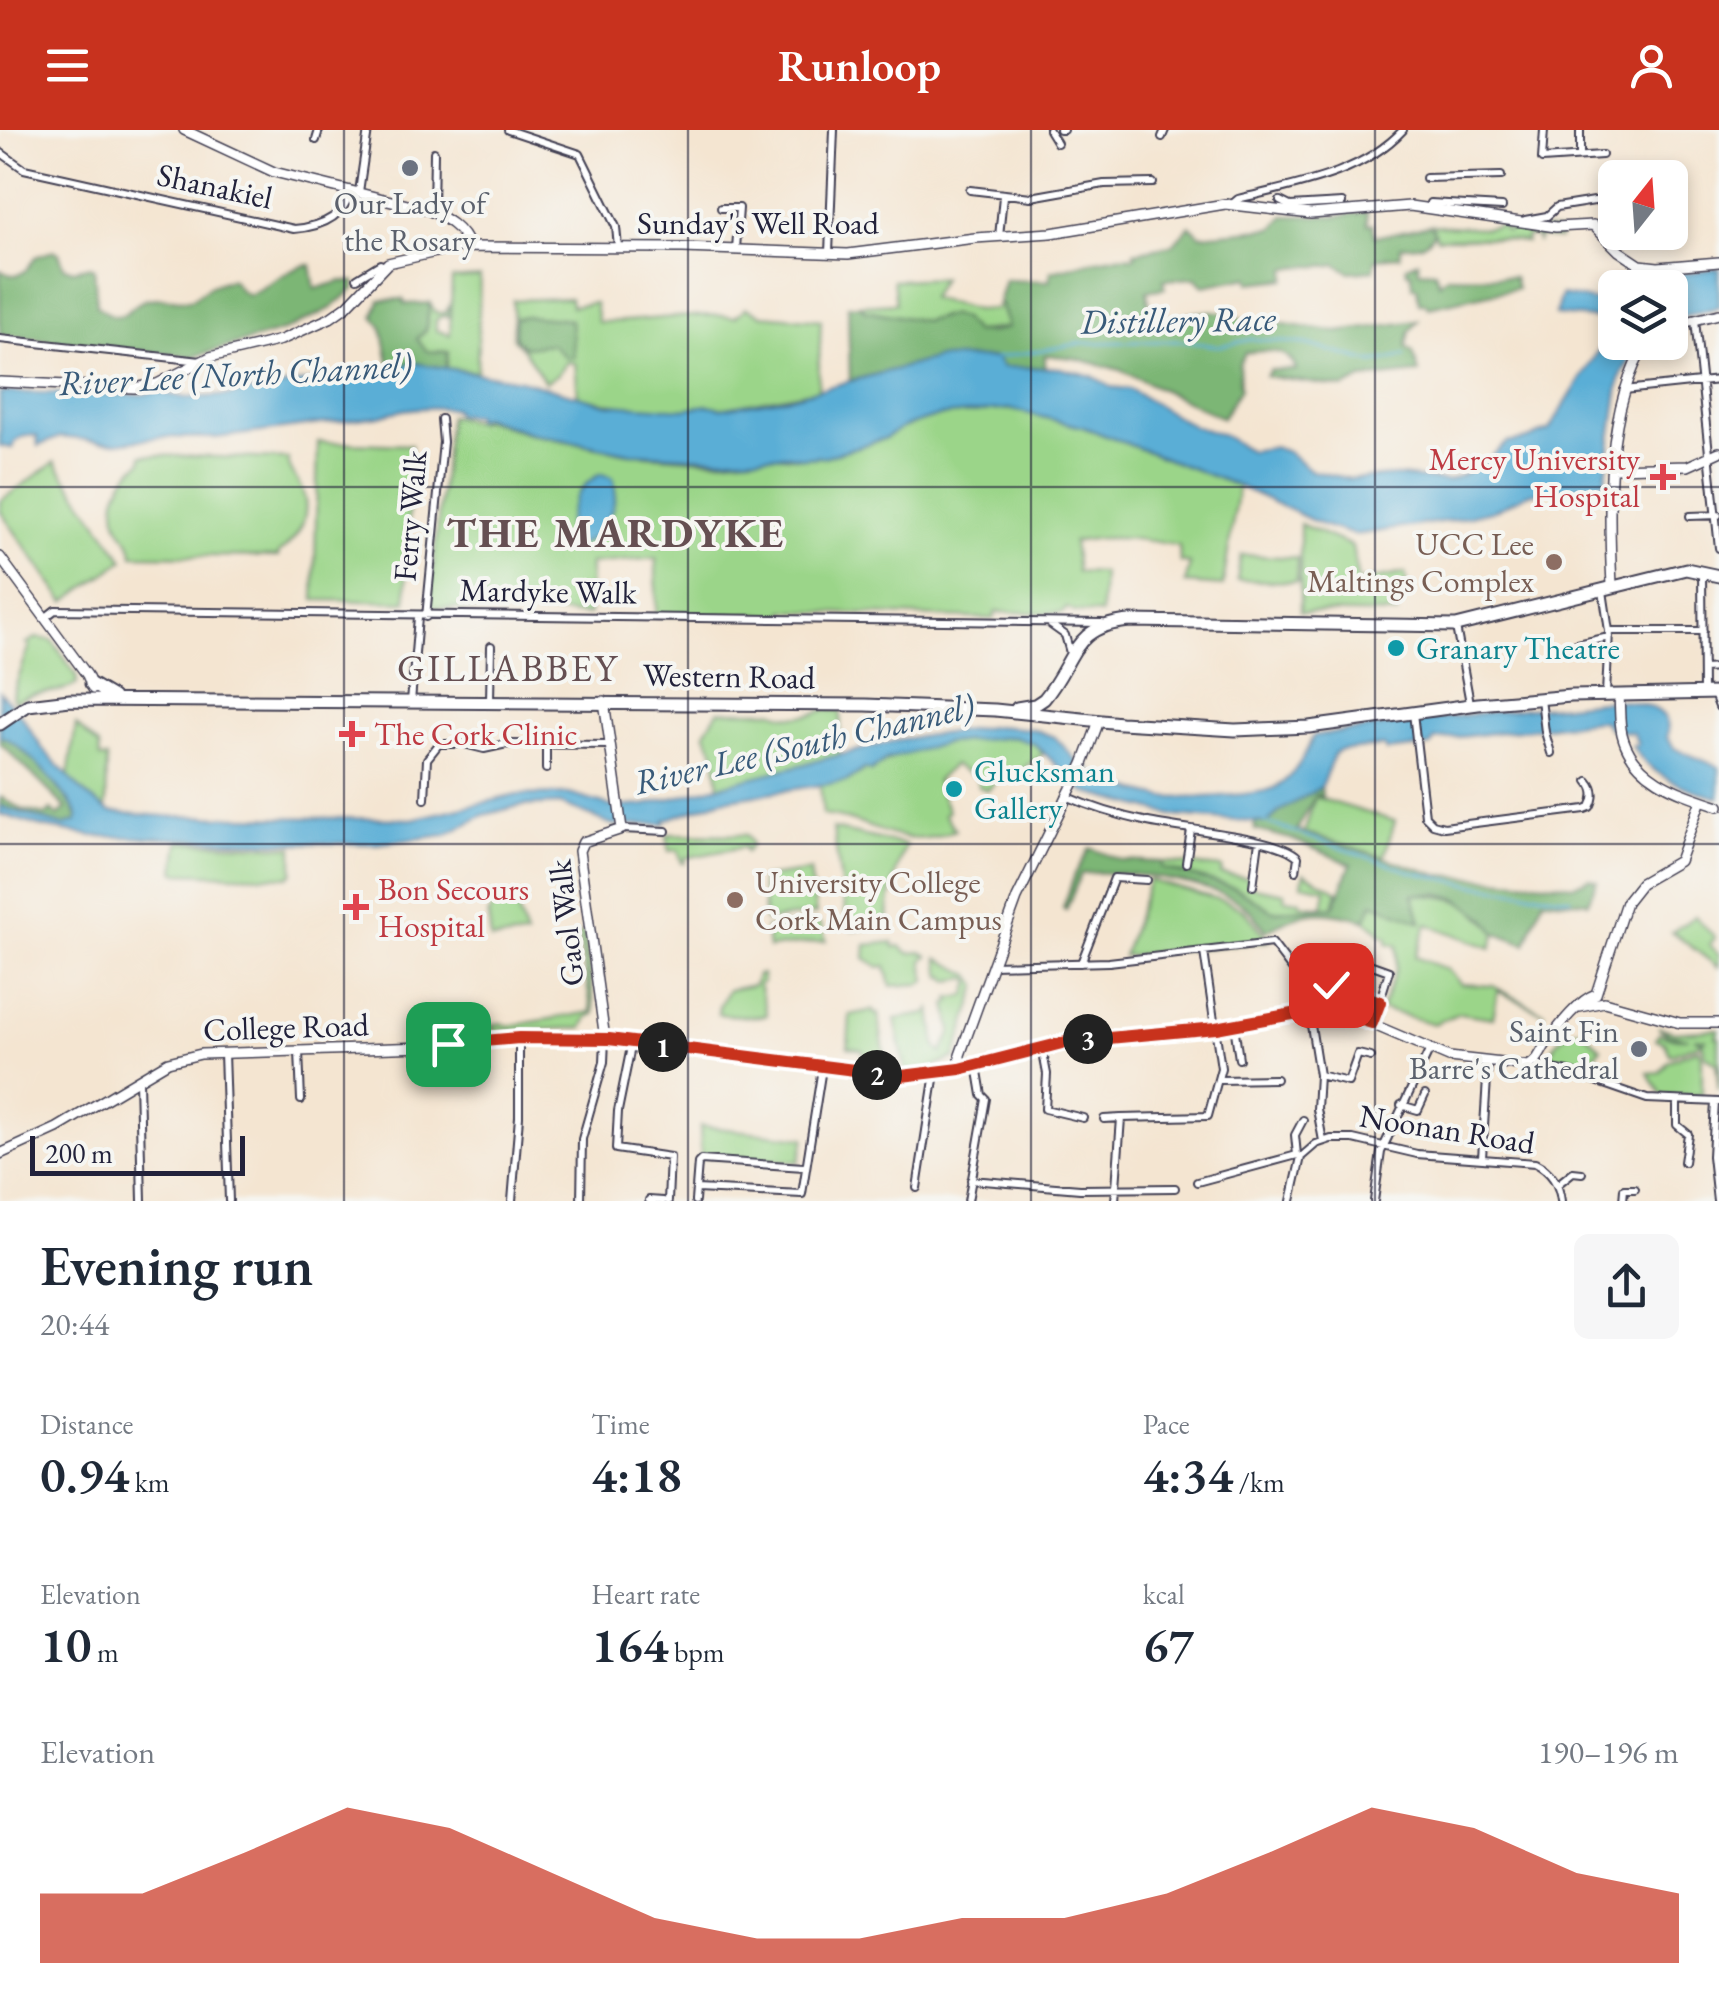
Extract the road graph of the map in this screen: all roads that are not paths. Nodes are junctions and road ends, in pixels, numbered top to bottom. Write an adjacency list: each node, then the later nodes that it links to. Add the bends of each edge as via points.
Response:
1 (184, 130): 20 (street, via 274,172)
2 (319, 130): 10 (street)
3 (368, 130): 20 (street)
4 (508, 130): 33 (street, via 580,154 616,227)
5 (834, 130): 35 (street)
6 (1049, 130): 11 (street)
7 (1403, 130): 26 (street, via 1354,166)
8 (1544, 130): 14 (street, via 1542,159)
9 (1580, 130): 14 (street)
10 (316, 140)
11 (1058, 143)
12 (0, 152): 20 (street, Shanakiel, via 24,169 294,229 333,217)
13 (434, 152): 29 (street)
14 (1580, 156): 15 (street)
15 (1602, 156)
16 (1501, 176): 17 (street)
17 (1426, 178)
18 (1153, 183): 21 (street)
19 (970, 190): 21 (street)
20 (355, 191): 29 (street)
21 (1003, 196): 31 (street)
22 (1598, 201): 30 (street)
23 (1280, 202): 24 (street)
24 (1342, 203)
25 (1430, 203): 27 (street)
26 (1232, 204): 30 (street, Sunday's Well Road, via 1312,214 1410,206); 31 (street, Sunday's Well Road)
27 (1502, 207)
28 (721, 208): 34 (street, via 738,208)
29 (433, 212): 32 (street, via 457,228)
30 (1525, 220): 38 (street, Sunday's Well Road, via 1593,225 1626,257)
31 (999, 237): 35 (street, Sunday's Well Road)
32 (469, 247): 33 (street, Sunday's Well Road); 37 (street, Sunday's Well Road)
33 (618, 248): 34 (street, Sunday's Well Road)
34 (736, 249): 35 (street, Sunday's Well Road)
35 (829, 254)
36 (1719, 262): 38 (street)
37 (384, 266): 40 (street); 46 (street, via 330,318)
38 (1652, 267): 39 (street)
39 (1650, 270)
40 (357, 278)
41 (1719, 314): 42 (street)
42 (1695, 318): 43 (street); 49 (street)
43 (1688, 320)
44 (0, 339): 46 (street)
45 (1638, 360): 50 (street)
46 (202, 361): 48 (street, via 163,382 134,388)
47 (1719, 380): 49 (street)
48 (0, 382)
49 (1702, 382): 50 (street); 52 (street)
50 (1623, 390): 53 (street)
51 (441, 419): 62 (street, Ferry Walk)
52 (1714, 455): 53 (street, via 1688,466); 54 (street)
53 (1614, 468): 60 (street)
54 (1718, 515): 55 (street); 56 (street)
55 (1690, 516)
56 (1719, 548)
57 (0, 556): 61 (street)
58 (1702, 570): 59 (highway); 60 (highway, Mardyke Walk); 66 (street)
59 (1718, 575)
60 (1608, 587): 65 (highway, Mardyke Walk); 67 (street)
61 (46, 617): 62 (street, Mardyke Walk, via 55,610); 73 (street)
62 (422, 617): 64 (street, Mardyke Walk); 81 (street, Ferry Walk)
63 (1110, 623): 64 (street, Mardyke Walk); 65 (highway, Mardyke Walk); 70 (highway)
64 (1051, 624): 70 (street, via 1065,635)
65 (1456, 626): 84 (street)
66 (1703, 631): 67 (street); 72 (street)
67 (1609, 634): 69 (street); 76 (street)
68 (491, 646): 80 (street)
69 (1569, 646)
70 (1070, 654): 74 (highway)
71 (1719, 668): 72 (street)
72 (1704, 669): 75 (street)
73 (91, 684): 77 (street); 78 (street); 79 (highway)
74 (1050, 691): 86 (highway, via 1032,706); 87 (highway)
75 (1712, 693): 76 (highway, Western Road); 85 (street)
76 (1615, 697): 83 (highway, Western Road); 98 (street, via 1633,758 1654,780)
77 (74, 700): 78 (highway, Western Road); 90 (highway, Western Road, via 42,702)
78 (98, 700): 79 (highway, Western Road)
79 (118, 700): 81 (highway, Western Road)
80 (490, 701): 81 (highway, Western Road); 82 (highway, Western Road)
81 (412, 702)
82 (604, 702): 86 (highway, Western Road); 92 (street)
83 (1541, 703): 84 (highway, Western Road); 93 (street)
84 (1470, 705): 88 (highway, Western Road)
85 (1719, 707)
86 (996, 710): 87 (highway, Western Road)
87 (1065, 718): 89 (highway, Western Road)
88 (1414, 718): 89 (highway, Western Road, via 1235,730); 95 (street, via 1425,816 1438,826 1584,809 1594,798)
89 (1098, 721): 96 (street)
90 (0, 724)
91 (546, 745): 92 (street); 94 (street); 97 (street, via 439,744 427,759)
92 (610, 745): 100 (street)
93 (1551, 753)
94 (546, 769)
95 (1588, 781)
96 (1066, 796): 101 (street); 111 (street)
97 (425, 799)
98 (1701, 800): 99 (street); 113 (street, via 1679,861 1633,890 1626,902)
99 (1719, 806)
100 (621, 826): 102 (street, Gaol Walk); 122 (street, Gaol Walk, via 579,849)
101 (1191, 830): 103 (street); 104 (street)
102 (666, 831)
103 (1259, 841): 105 (street, via 1296,853); 107 (street)
104 (1186, 863)
105 (1296, 871)
106 (1147, 880): 110 (street, via 1112,880)
107 (1253, 886)
108 (1332, 951): 114 (street, via 1389,971)
109 (1204, 952): 110 (street); 115 (street, via 1272,943); 120 (street)
110 (1081, 963): 111 (street)
111 (992, 965): 134 (street)
112 (1331, 985): 114 (street)
113 (1600, 998): 118 (street, via 1669,1021); 130 (street, via 1588,997)
114 (1380, 1002): 117 (street)
115 (1323, 1010): 116 (street, College Road); 117 (street, College Road)
116 (1309, 1011): 119 (street, College Road); 136 (street)
117 (1372, 1023): 125 (street, College Road)
118 (1719, 1023)
119 (1234, 1025): 120 (street, College Road); 129 (street)
120 (1216, 1028): 124 (street, College Road); 139 (street)
121 (519, 1038): 122 (street, College Road); 126 (street, College Road); 169 (street)
122 (605, 1039): 123 (street, College Road); 170 (street, via 582,1140)
123 (632, 1042): 133 (street, College Road); 171 (street, via 616,1150 670,1157)
124 (1042, 1048): 132 (street, College Road); 145 (street, via 1045,1109)
125 (1430, 1049): 131 (street, College Road); 144 (street)
126 (299, 1051): 127 (street, College Road); 141 (street)
127 (224, 1053): 137 (street, College Road, via 172,1060); 168 (street)
128 (1371, 1057): 136 (street, via 1358,1054 1348,1082)
129 (1239, 1059)
130 (1536, 1062): 131 (street, College Road); 142 (street, via 1646,1099)
131 (1488, 1064): 153 (street)
132 (976, 1065): 134 (street, College Road); 157 (street, via 986,1099)
133 (822, 1068): 135 (street, College Road); 155 (street)
134 (960, 1069): 135 (street, College Road)
135 (935, 1073): 160 (street)
136 (1319, 1075): 149 (street)
137 (139, 1079): 151 (street, College Road, via 57,1128); 167 (street)
138 (1276, 1079): 139 (street)
139 (1220, 1080): 146 (street, via 1208,1116)
140 (1425, 1095): 144 (street, via 1418,1110)
141 (301, 1100)
142 (1676, 1101): 143 (street); 154 (street, via 1677,1125 1688,1134)
143 (1718, 1101): 179 (street, via 1712,1156)
144 (1401, 1105): 150 (street)
145 (1083, 1118)
146 (1120, 1118): 147 (street); 164 (street)
147 (1104, 1119)
148 (1303, 1120): 152 (street, via 1295,1135)
149 (1323, 1141): 150 (street, Noonan Road); 152 (street)
150 (1383, 1146): 153 (street, Noonan Road); 176 (street)
151 (2, 1151)
152 (1299, 1156): 158 (street); 175 (street)
153 (1482, 1158): 159 (street, Noonan Road, via 1534,1163)
154 (1684, 1162)
155 (804, 1167): 162 (street, via 701,1160); 165 (street, via 801,1195)
156 (1582, 1174): 159 (street, Noonan Road, via 1573,1172)
157 (971, 1180): 164 (street); 173 (street)
158 (1197, 1182)
159 (1558, 1184): 177 (street, Noonan Road)
160 (917, 1188)
161 (1175, 1188): 164 (street)
162 (696, 1189): 165 (street); 172 (street)
163 (1636, 1189): 178 (street, via 1624,1189)
164 (1116, 1190): 174 (street)
165 (769, 1197)
166 (650, 1200): 171 (street)
167 (142, 1201)
168 (229, 1201)
169 (512, 1201)
170 (581, 1201)
171 (665, 1201)
172 (695, 1201)
173 (968, 1201)
174 (1116, 1201)
175 (1291, 1201)
176 (1374, 1201)
177 (1561, 1201)
178 (1624, 1201)
179 (1717, 1201)

